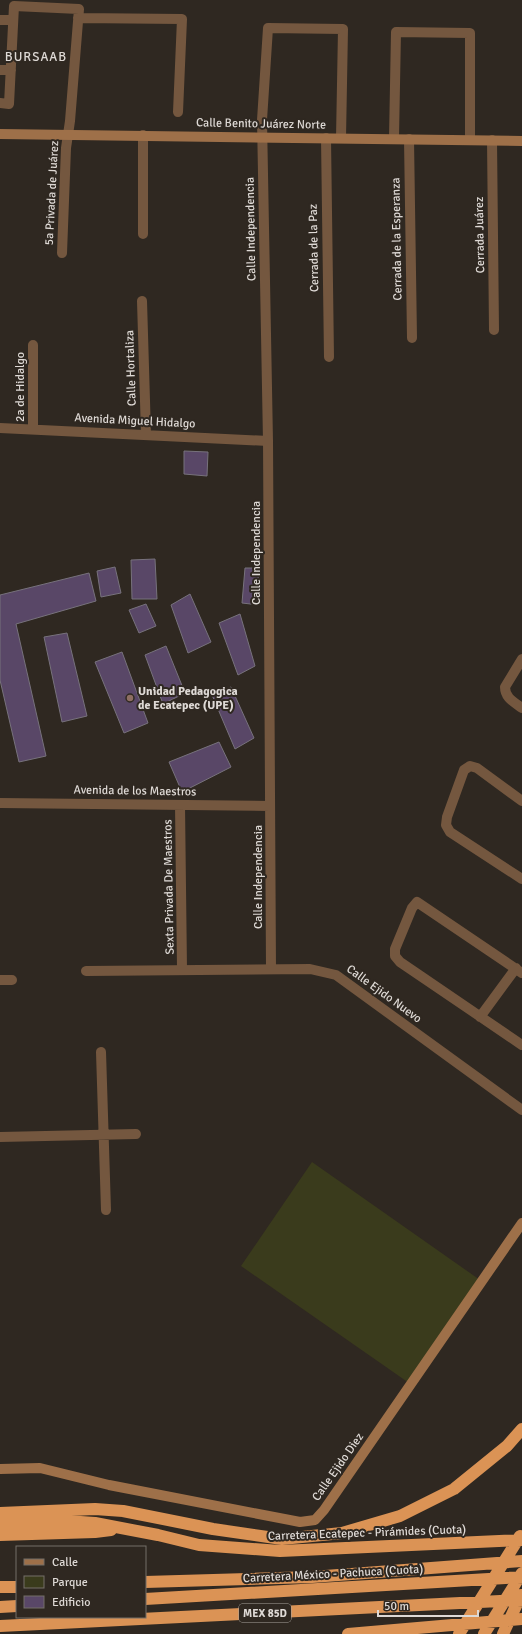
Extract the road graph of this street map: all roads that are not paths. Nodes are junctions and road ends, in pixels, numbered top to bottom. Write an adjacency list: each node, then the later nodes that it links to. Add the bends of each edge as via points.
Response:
1 (78, 18): 3 (street, via 79,9 14,6); 7 (street, via 182,19); 9 (street, 5a Privada de Juárez)
2 (0, 20): 3 (street)
3 (13, 20): 5 (street)
4 (0, 70): 5 (street)
5 (11, 70): 6 (street, via 9,104)
6 (0, 103)
7 (178, 112)
8 (0, 134): 9 (main road, Calle Benito Juárez Norte)
9 (68, 134): 10 (main road, Calle Benito Juárez Norte); 20 (street, 5a Privada de Juárez)
10 (143, 135): 11 (main road, Calle Benito Juárez Norte); 19 (street)
11 (263, 137): 12 (main road, Calle Benito Juárez Norte); 13 (street, Calle Independencia, via 268,28 275,28 343,29); 29 (street, Calle Independencia)
12 (326, 138): 13 (main road, Calle Benito Juárez Norte); 25 (street, Cerrada de la Paz)
13 (342, 138): 14 (main road, Calle Benito Juárez Norte)
14 (394, 138): 15 (main road, Calle Benito Juárez Norte); 16 (street, via 396,32 470,33)
15 (409, 139): 16 (main road, Calle Benito Juárez Norte); 23 (street, Cerrada de la Esperanza)
16 (470, 140): 17 (main road, Calle Benito Juárez Norte)
17 (492, 140): 18 (main road, Calle Benito Juárez Norte); 22 (street, Cerrada Juárez)
18 (522, 141)
19 (143, 234)
20 (62, 253)
21 (142, 301): 28 (street, Calle Hortaliza)
22 (494, 330)
23 (412, 338)
24 (33, 345): 27 (street, 2a de Hidalgo)
25 (329, 357)
26 (0, 428): 27 (street, Avenida Miguel Hidalgo)
27 (33, 429): 28 (street, Avenida Miguel Hidalgo)
28 (146, 434): 29 (street, Avenida Miguel Hidalgo)
29 (268, 441): 35 (street, Calle Independencia)
30 (522, 659): 31 (street, via 505,687 508,698)
31 (522, 708)
32 (522, 800): 36 (street, via 477,768 470,766 464,770 446,825 450,832)
33 (0, 802): 34 (street, Avenida de los Maestros)
34 (180, 805): 35 (street, Avenida de los Maestros); 37 (street, Sexta Privada De Maestros)
35 (270, 806): 38 (street, Calle Independencia)
36 (522, 879)
37 (182, 969): 38 (street, Calle Ejido Nuevo); 40 (street, Calle Ejido Nuevo)
38 (271, 969): 46 (street, Calle Ejido Nuevo, via 310,969 336,976)
39 (519, 970): 43 (street); 43 (street, via 424,905 418,902 412,908 395,949 395,956)
40 (86, 971)
41 (0, 980): 42 (street)
42 (12, 980)
43 (480, 1017): 44 (street)
44 (522, 1045)
45 (101, 1052): 48 (street)
46 (522, 1110)
47 (136, 1134): 48 (street)
48 (104, 1135): 49 (street); 50 (street)
49 (0, 1137)
50 (106, 1210)
51 (522, 1222): 53 (main road, Calle Ejido Diez, via 315,1520 300,1522 110,1485 40,1468)
52 (522, 1430): 54 (highway, via 507,1446 454,1490 400,1516 342,1533 282,1540 95,1509)
53 (0, 1469)
54 (0, 1513)
55 (0, 1524): 56 (highway, Carretera Ecatepec - Pirámides (Cuota), via 66,1521)
56 (118, 1528): 58 (highway, via 95,1532); 59 (highway, Carretera Ecatepec - Pirámides (Cuota), via 199,1545 280,1552)
57 (522, 1533): 74 (highway)
58 (0, 1535)
59 (522, 1540)
60 (522, 1561): 63 (highway, via 312,1577)
61 (522, 1573): 75 (highway)
62 (522, 1577): 67 (highway, Carretera México - Pachuca (Cuota) / MEX 85D)
63 (146, 1582)
64 (0, 1587): 65 (highway)
65 (16, 1587)
66 (522, 1592): 76 (highway)
67 (146, 1598)
68 (522, 1600): 72 (highway, MEX 85D)
69 (16, 1606): 70 (highway)
70 (0, 1607)
71 (522, 1619): 73 (highway)
72 (0, 1626)
73 (348, 1634)
74 (459, 1634)
75 (484, 1634)
76 (504, 1634)

